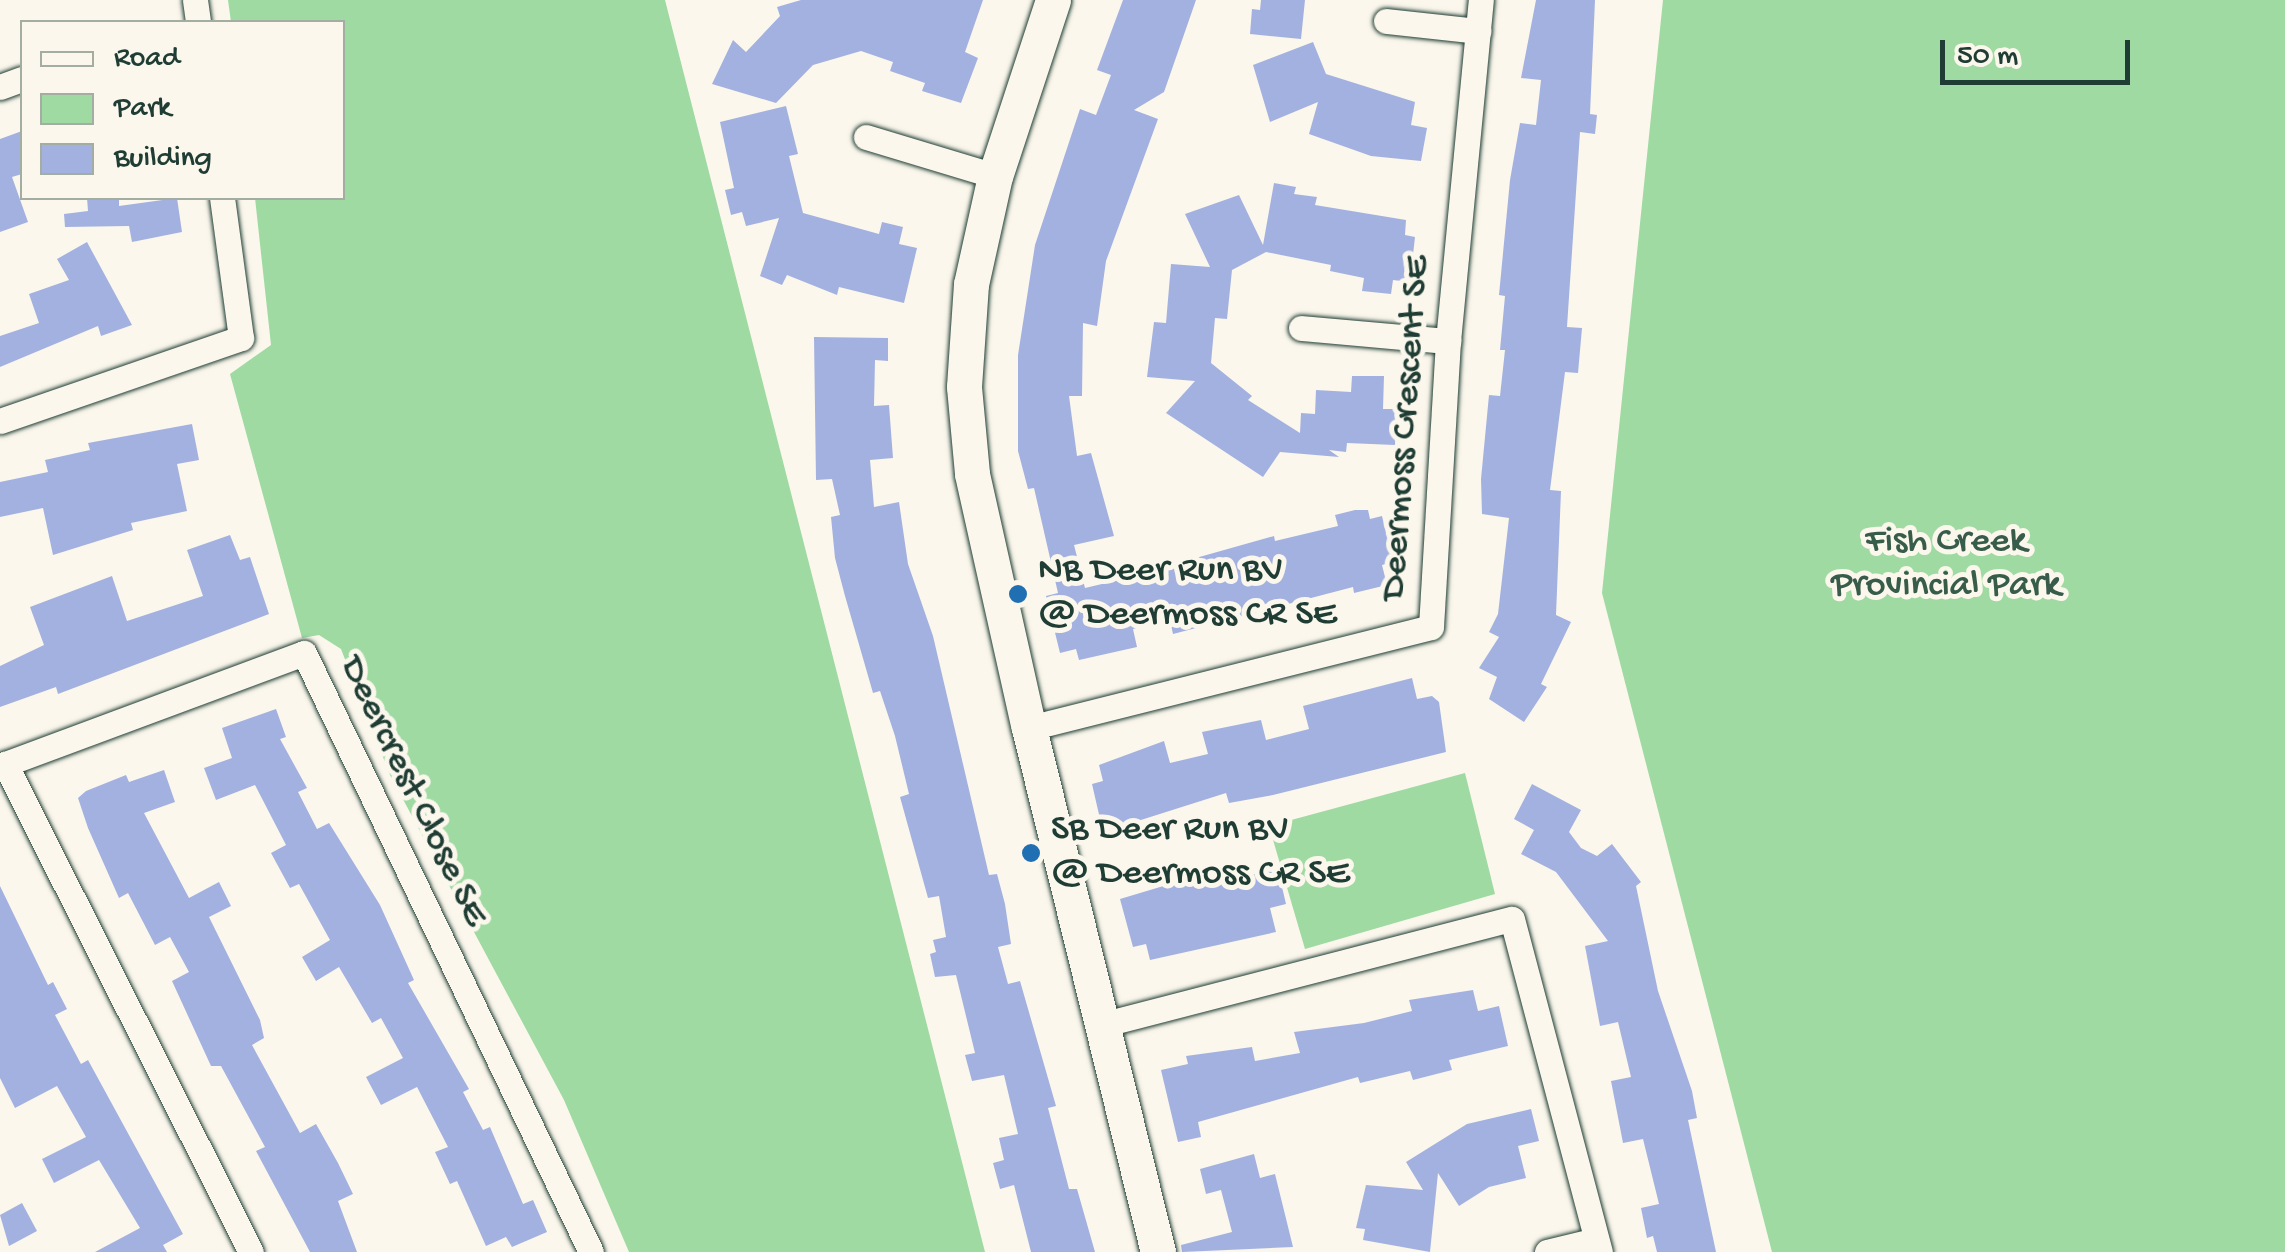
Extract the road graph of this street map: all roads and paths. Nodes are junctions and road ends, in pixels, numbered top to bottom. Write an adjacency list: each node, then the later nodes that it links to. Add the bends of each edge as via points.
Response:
1 (1052, 0): 6 (street)
2 (1481, 0): 4 (street, Deermoss Crescent SE)
3 (1386, 21): 4 (street)
4 (1478, 31): 9 (street, Deermoss Crescent SE)
5 (866, 137): 6 (street)
6 (994, 176): 11 (street, via 971,284 964,388 972,474)
7 (222, 200): 10 (street, via 241,338)
8 (1302, 328): 9 (street)
9 (1448, 341): 11 (street, Deermoss Crescent SE, via 1431,627)
10 (0, 421)
11 (1028, 728): 13 (street)
12 (2, 765): 15 (street, Deercrest Close SE); 16 (street, Deercrest Close SE, via 304,653)
13 (1101, 1025): 14 (street, via 1512,919); 17 (street)
14 (1598, 1246): 18 (street)
15 (251, 1252)
16 (591, 1252)
17 (1158, 1252)
18 (1547, 1252)

